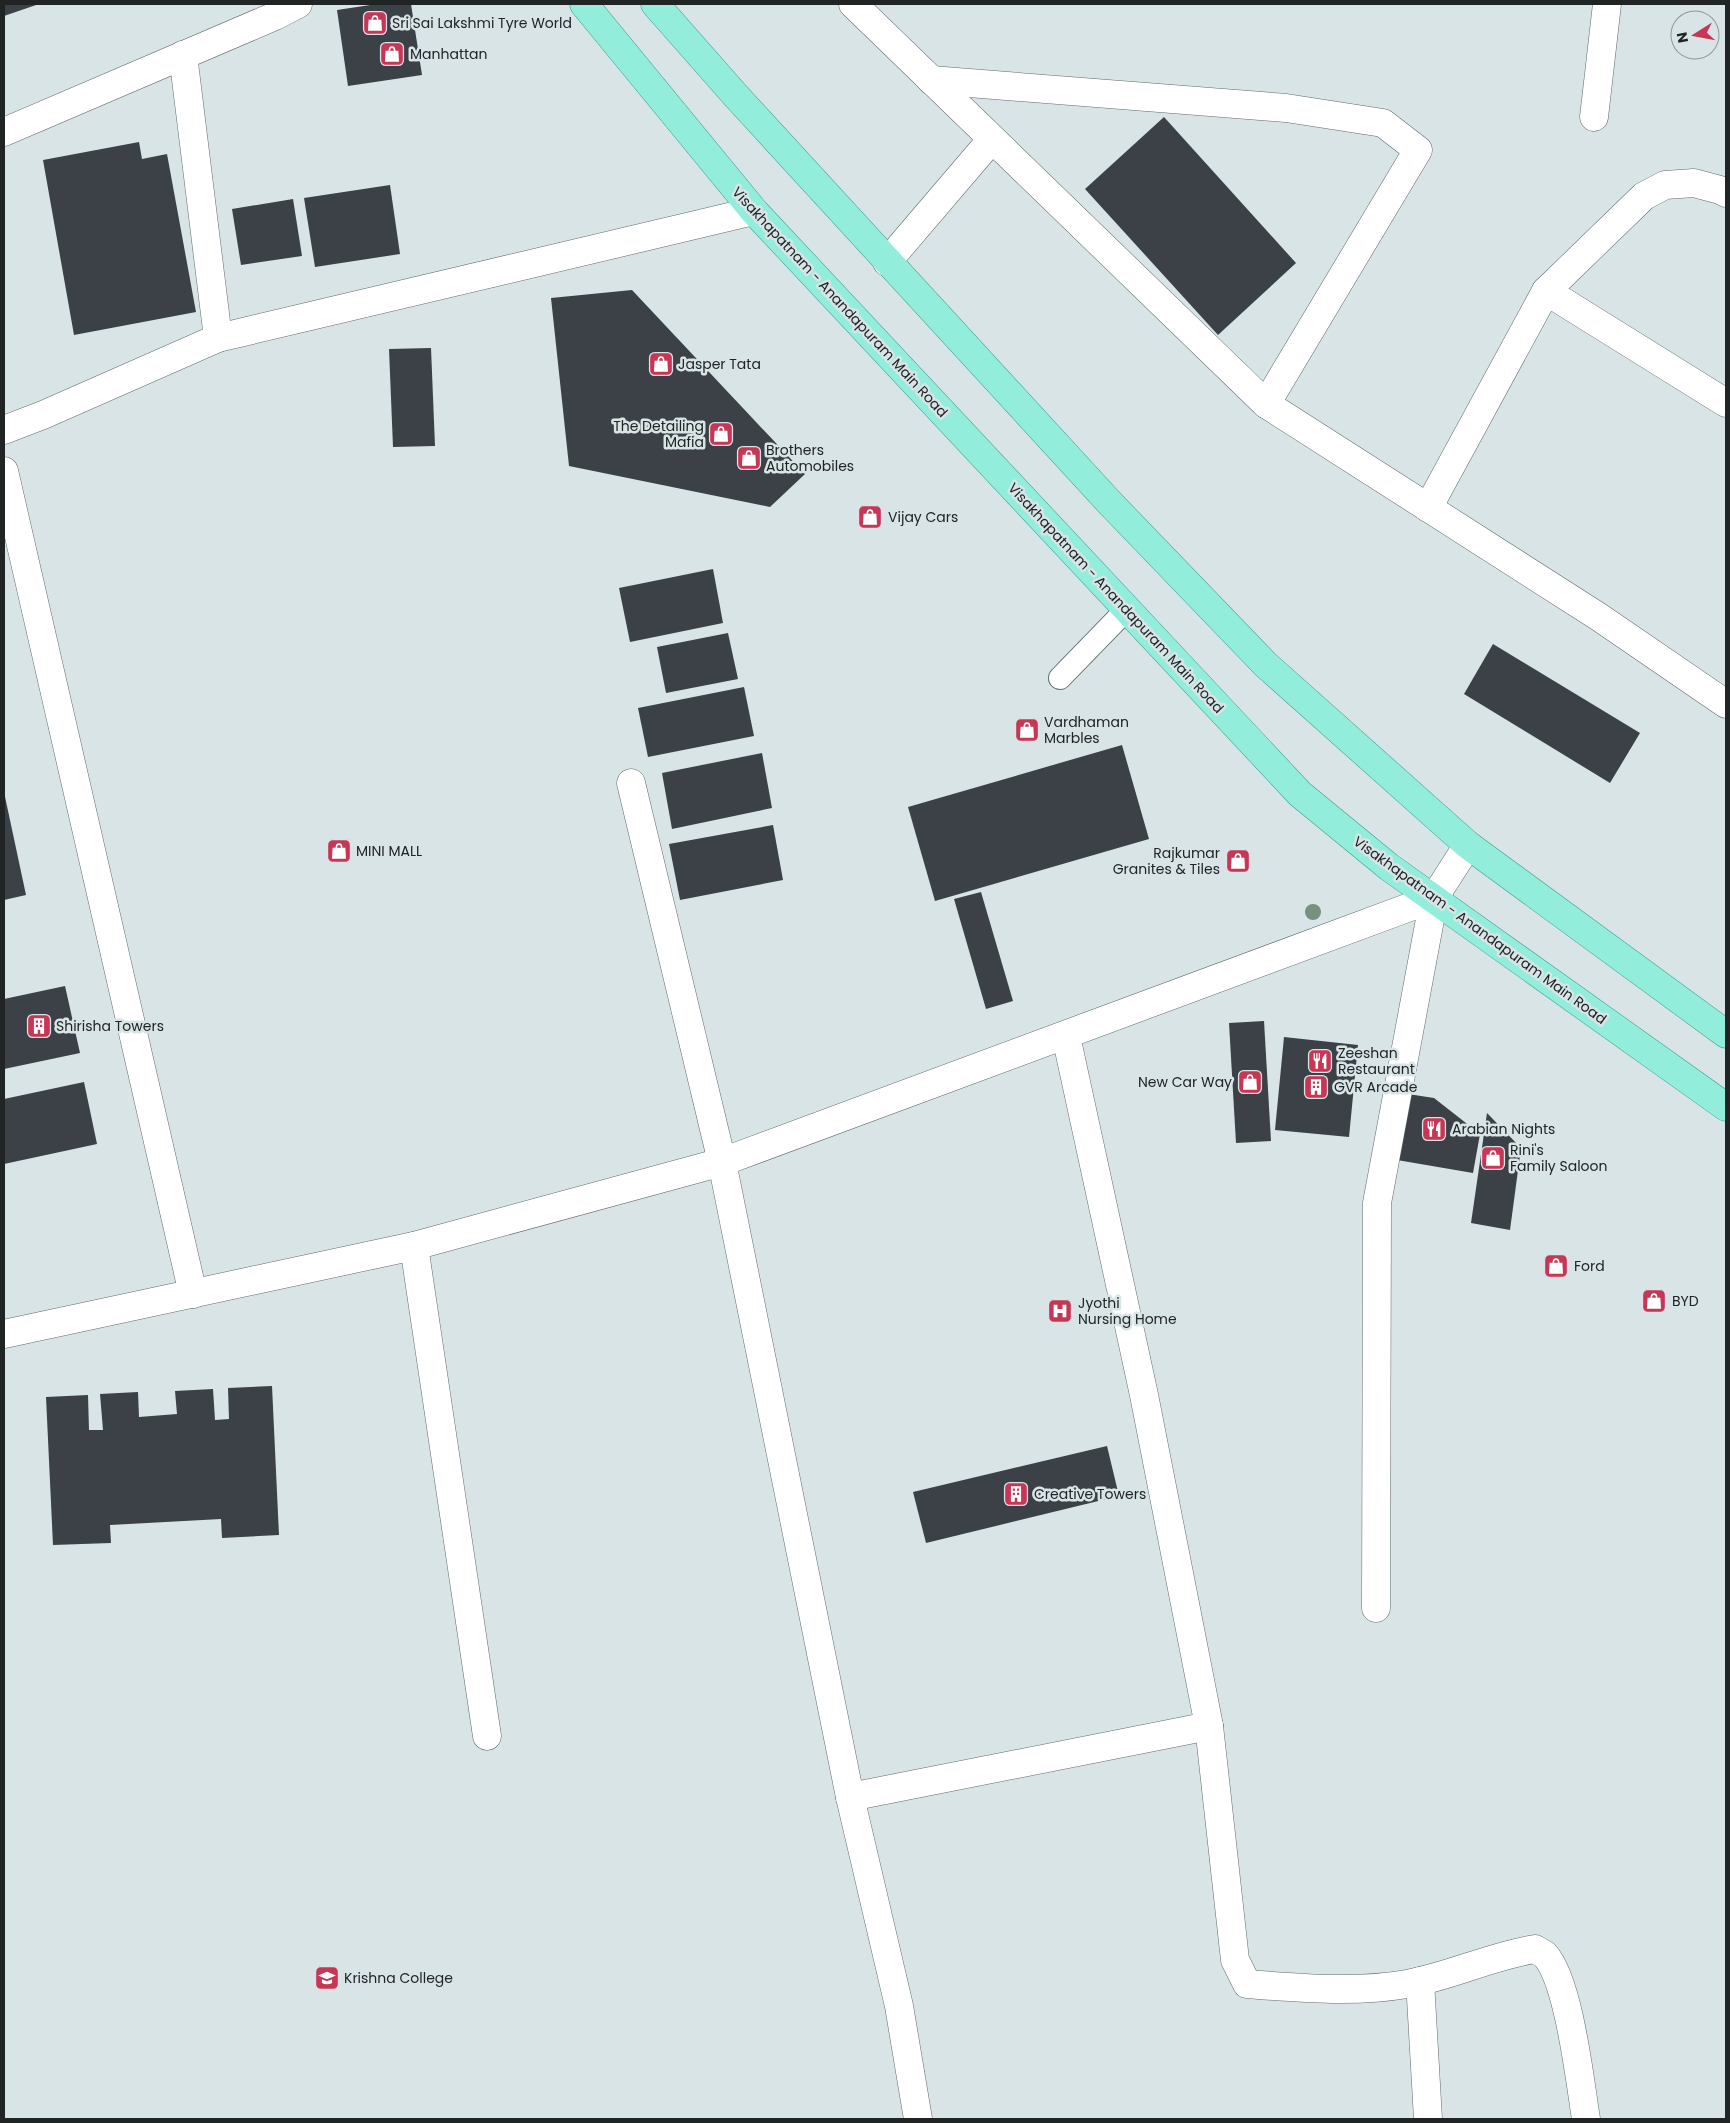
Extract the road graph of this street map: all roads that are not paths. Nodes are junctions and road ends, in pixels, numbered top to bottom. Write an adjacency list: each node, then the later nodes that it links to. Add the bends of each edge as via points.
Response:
1 (298, 4): 6 (street)
2 (584, 4): 12 (main road, Visakhapatnam - Anandapuram Main Road)
3 (655, 4): 13 (main road)
4 (853, 4): 7 (street)
5 (1607, 4): 8 (street)
6 (183, 56): 9 (street); 15 (street)
7 (931, 80): 10 (street); 17 (street, via 1286,108 1383,123 1418,150)
8 (1594, 117)
9 (4, 132)
10 (992, 139): 13 (street); 17 (street)
11 (1726, 193): 14 (street, via 1694,184 1664,185 1644,196)
12 (754, 211): 15 (street); 21 (main road, Visakhapatnam - Anandapuram Main Road)
13 (888, 262): 25 (main road, via 1108,502 1265,664)
14 (1546, 291): 16 (street); 20 (street)
15 (218, 338): 18 (street, via 43,416)
16 (1726, 402)
17 (1266, 404): 20 (street)
18 (4, 430)
19 (4, 471): 32 (street)
20 (1428, 508): 23 (street, via 1599,617)
21 (1127, 609): 22 (lane); 26 (main road, Visakhapatnam - Anandapuram Main Road, via 1300,794)
22 (1060, 678)
23 (1726, 704)
24 (631, 783): 30 (street)
25 (1468, 845): 26 (street); 27 (main road)
26 (1434, 898): 28 (street); 29 (main road, Visakhapatnam - Anandapuram Main Road); 34 (street, via 1377,1203)
27 (1726, 1034)
28 (1066, 1036): 30 (street); 35 (street, via 1144,1395)
29 (1726, 1108)
30 (722, 1162): 31 (street); 37 (street)
31 (414, 1246): 32 (street); 36 (street)
32 (193, 1294): 33 (street)
33 (4, 1334)
34 (1376, 1608)
35 (1208, 1726): 37 (street); 38 (street, via 1235,1960 1248,1984 1346,1989)
36 (487, 1736)
37 (850, 1797): 39 (street, via 899,2006)
38 (1420, 1981): 40 (street); 41 (street, via 1512,1952 1535,1949 1545,1955 1555,1972 1568,2012)
39 (918, 2119)
40 (1428, 2119)
41 (1586, 2119)

